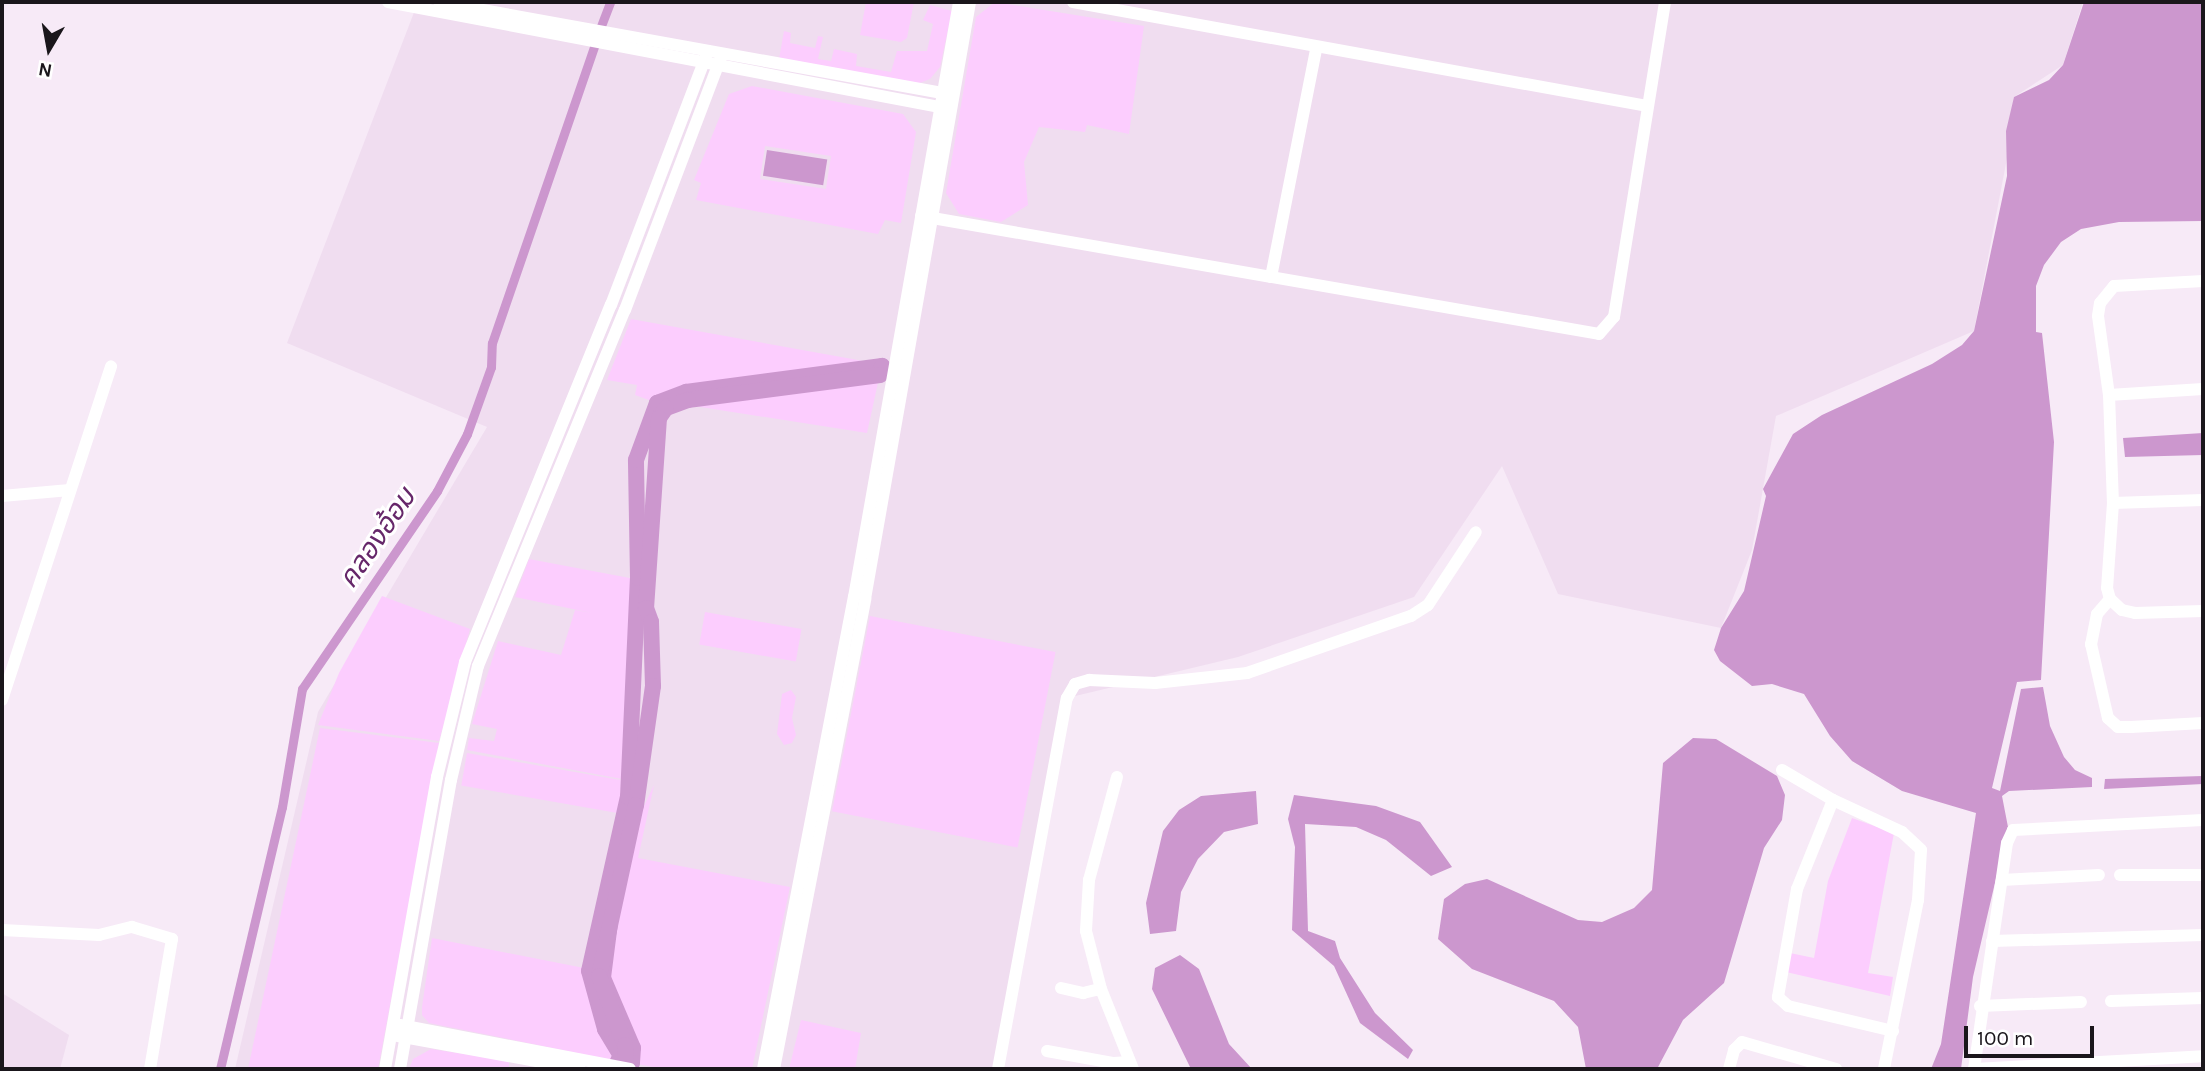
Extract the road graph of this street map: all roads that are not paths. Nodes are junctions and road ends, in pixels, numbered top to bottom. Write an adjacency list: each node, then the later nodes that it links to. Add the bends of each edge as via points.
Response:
1 (388, 2): 9 (street)
2 (439, 2): 9 (street)
3 (959, 2): 11 (street)
4 (970, 2): 11 (street)
5 (1073, 2): 7 (street)
6 (1665, 2): 12 (street)
7 (1316, 48): 12 (street); 15 (street)
8 (722, 54): 9 (street); 10 (street); 11 (street)
9 (706, 57): 10 (street); 46 (street, via 611,305 465,662 440,765)
10 (718, 67): 13 (street); 48 (street, via 625,310 478,666 453,768)
11 (947, 94): 13 (street)
12 (1647, 106): 15 (street, via 1614,317 1599,334)
13 (944, 108): 14 (street)
14 (924, 217): 15 (street); 57 (street); 58 (street, via 865,599)
15 (1270, 277)
16 (2203, 281): 19 (street, via 2125,283 2106,294 2098,316)
17 (111, 366): 20 (street)
18 (2203, 389): 19 (street)
19 (2109, 395): 23 (street)
20 (70, 490): 21 (street); 27 (street)
21 (2, 496)
22 (2203, 500): 23 (street)
23 (2113, 503): 25 (street)
24 (1476, 533): 59 (street, via 1428,605 1411,616 1247,673 1155,683 1089,680 1075,684 1067,698)
25 (2110, 599): 26 (street, via 2122,610 2136,612); 28 (street, via 2097,614 2091,644 2108,718 2118,727)
26 (2203, 611)
27 (2, 700)
28 (2203, 723)
29 (1782, 770): 31 (street)
30 (1117, 777): 41 (street, via 1089,880 1086,931)
31 (1833, 800): 47 (street, via 1902,832 1921,850 1918,900); 47 (street, via 1797,889 1778,997 1787,1006)
32 (2203, 820): 36 (street, via 2020,826 2007,843)
33 (2099, 875): 36 (street)
34 (2120, 875): 35 (street)
35 (2203, 875)
36 (2002, 880): 39 (street)
37 (2, 930): 52 (street, via 93,935 132,928 172,939)
38 (2203, 935): 39 (street)
39 (1992, 940): 45 (street)
40 (1060, 988): 41 (street, via 1083,993)
41 (1101, 989): 51 (street)
42 (2203, 998): 43 (street)
43 (2111, 1001)
44 (2081, 1002): 45 (street)
45 (1980, 1006): 63 (street)
46 (392, 1030): 48 (street); 53 (street)
47 (1893, 1031): 62 (street)
48 (407, 1032): 54 (street); 55 (street); 56 (street)
49 (1047, 1051): 51 (street)
50 (2203, 1056): 63 (street)
51 (1131, 1065)
52 (150, 1069)
53 (385, 1069)
54 (400, 1069)
55 (580, 1069)
56 (630, 1069)
57 (763, 1069)
58 (774, 1069)
59 (998, 1069)
60 (1729, 1069): 61 (street, via 1734,1050 1742,1042)
61 (1836, 1069)
62 (1884, 1069)
63 (1974, 1069)

